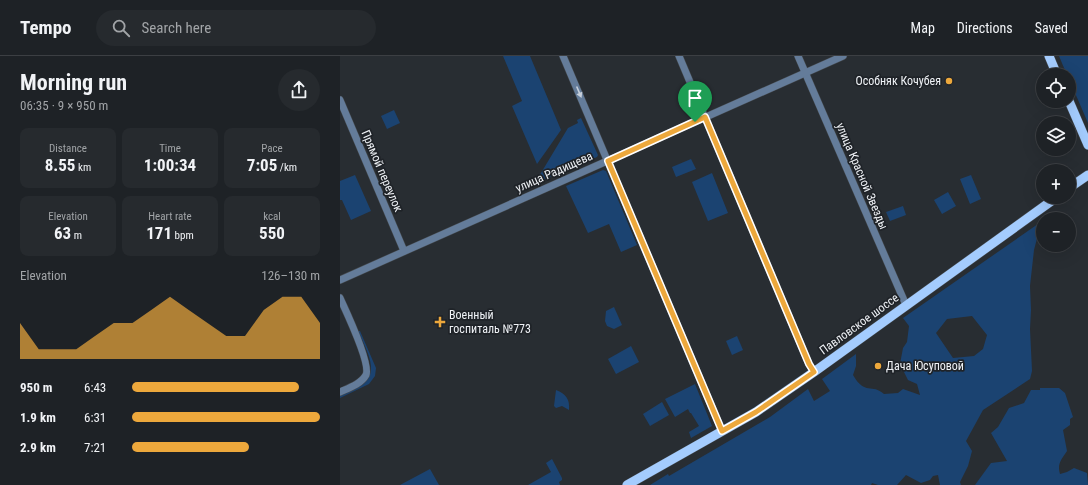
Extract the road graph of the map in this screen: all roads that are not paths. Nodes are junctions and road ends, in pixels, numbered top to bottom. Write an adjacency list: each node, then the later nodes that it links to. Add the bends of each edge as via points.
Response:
1 (564, 56): 12 (street, one-way to 12)
2 (679, 56): 10 (street)
3 (798, 56): 7 (street, улица Красной Звезды)
4 (843, 56): 7 (street, улица Радищева)
5 (1049, 56): 6 (main road)
6 (1054, 68)
7 (805, 73): 10 (street, улица Радищева); 19 (street, улица Красной Звезды)
8 (340, 100): 16 (street, Прямой переулок)
9 (1072, 108): 11 (main road)
10 (705, 117): 12 (street, улица Радищева); 20 (street)
11 (1088, 145)
12 (608, 161): 16 (street, улица Радищева); 22 (street)
13 (1088, 175): 14 (main road)
14 (1076, 183)
15 (1047, 204): 19 (main road, Павловское шоссе)
16 (404, 251): 17 (street, улица Радищева)
17 (340, 280)
18 (340, 298): 21 (street, via 367,369 361,380)
19 (906, 305): 20 (main road, Павловское шоссе)
20 (814, 372): 22 (main road, Павловское шоссе, via 756,412)
21 (340, 392)
22 (722, 431): 23 (main road, Павловское шоссе)
23 (627, 485)

